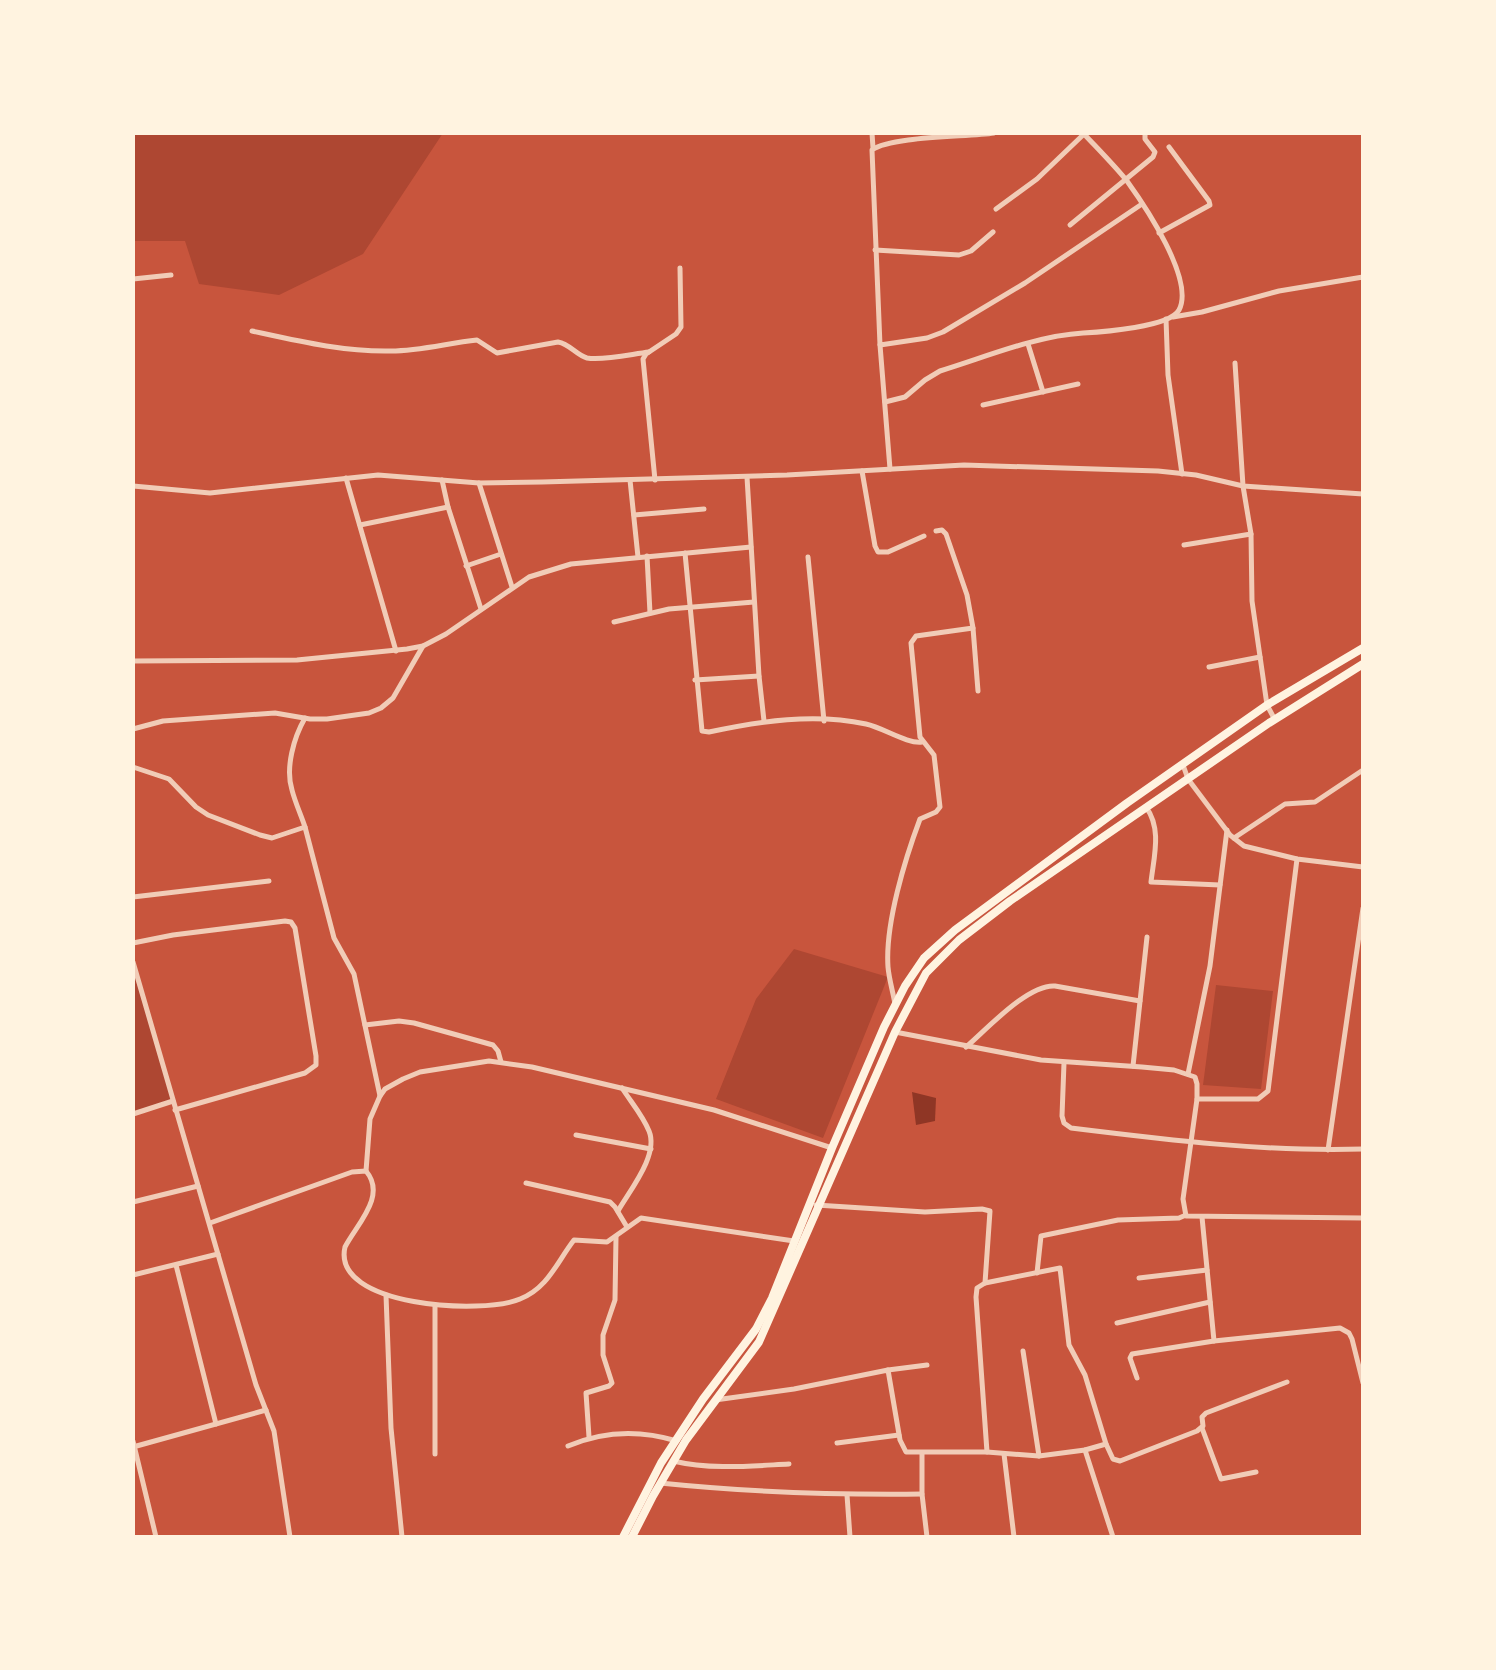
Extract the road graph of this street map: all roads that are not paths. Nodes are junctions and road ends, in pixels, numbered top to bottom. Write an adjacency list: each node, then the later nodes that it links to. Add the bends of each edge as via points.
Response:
1 (872, 133): 6 (street)
2 (994, 133): 6 (street, via 924,138)
3 (1085, 133): 7 (street); 9 (street, via 1037,179)
4 (1145, 133): 7 (street, via 1155,152)
5 (1170, 146): 12 (street, via 1210,205)
6 (873, 148): 13 (street)
7 (1126, 181): 8 (street); 10 (street)
8 (1142, 204): 12 (street); 22 (street, via 943,332)
9 (996, 209)
10 (1070, 225)
11 (993, 232): 13 (street, via 959,255)
12 (1158, 233): 18 (street, via 1181,280 1180,309)
13 (875, 250): 22 (street)
14 (680, 268): 23 (street, via 681,327)
15 (171, 275): 17 (street)
16 (1363, 277): 18 (street, via 1279,291)
17 (133, 279)
18 (1173, 317): 19 (street)
19 (1166, 319): 21 (street); 31 (street, via 1168,375)
20 (252, 331): 23 (street, via 372,351 477,340 497,353 558,342 592,358)
21 (1028, 344): 26 (street); 27 (street, via 940,371 905,397)
22 (880, 345): 27 (street)
23 (649, 352): 36 (street, via 642,362)
24 (1236, 363): 39 (street)
25 (1078, 384): 26 (street)
26 (1043, 391): 28 (street)
27 (884, 402): 29 (street)
28 (982, 405)
29 (890, 469): 30 (street); 31 (street, via 964,465)
30 (862, 471): 32 (street); 47 (street, via 878,552)
31 (1182, 474): 39 (street)
32 (747, 477): 36 (street); 49 (street)
33 (346, 478): 34 (street, via 387,474); 38 (street, via 226,493); 44 (street)
34 (442, 480): 37 (street); 41 (street)
35 (630, 480): 36 (street); 37 (street); 43 (street)
36 (655, 480)
37 (479, 483): 51 (street)
38 (133, 486)
39 (1244, 486): 40 (street); 46 (street)
40 (1363, 494)
41 (448, 507): 44 (street); 55 (street)
42 (704, 509): 43 (street)
43 (634, 515): 53 (street)
44 (360, 525): 65 (street)
45 (936, 531): 62 (street, via 946,534 961,573)
46 (1251, 534): 48 (street); 66 (street, via 1252,601)
47 (924, 536)
48 (1184, 545)
49 (751, 547): 50 (street); 57 (street)
50 (685, 553): 52 (street); 58 (street)
51 (501, 554): 55 (street); 56 (street)
52 (647, 556): 53 (street); 60 (street)
53 (638, 557): 56 (street, via 571,564)
54 (808, 557): 76 (street)
55 (466, 566): 59 (street)
56 (512, 587): 59 (street)
57 (754, 602): 58 (street); 70 (street)
58 (690, 606): 60 (street); 71 (street)
59 (481, 609): 63 (street)
60 (650, 613): 61 (street)
61 (614, 622)
62 (973, 628): 72 (street); 79 (street, via 912,640)
63 (423, 646): 65 (street); 74 (street, via 398,691 381,708 346,717)
64 (1363, 648): 73 (main road)
65 (396, 651): 67 (street, via 297,660)
66 (1260, 657): 69 (street); 73 (street)
67 (133, 661)
68 (1363, 664): 77 (main road)
69 (1209, 667)
70 (758, 676): 71 (street); 75 (street)
71 (695, 680): 75 (street, via 703,732)
72 (978, 691)
73 (1267, 705): 77 (street); 80 (main road)
74 (305, 718): 78 (street, via 275,713 149,723); 87 (street, via 296,733 290,787)
75 (764, 720): 76 (street)
76 (824, 720): 79 (street, via 868,724)
77 (1275, 720): 83 (main road)
78 (133, 729)
79 (922, 742): 100 (street, via 934,755 940,807 920,819 896,901 887,965)
80 (1183, 765): 83 (street); 84 (main road)
81 (133, 767): 87 (street, via 169,779 208,815 260,835 272,838)
82 (1363, 770): 89 (street, via 1315,802 1285,804)
83 (1188, 779): 85 (main road); 88 (street)
84 (1127, 803): 86 (street); 100 (main road, via 942,940 913,973)
85 (1146, 807): 86 (main road); 93 (street, via 1156,828 1152,881)
86 (1134, 815): 102 (main road, via 1010,901 942,955 926,973)
87 (305, 827): 101 (street, via 334,938 354,974)
88 (1227, 830): 89 (street); 93 (street)
89 (1234, 838): 90 (street, via 1251,849)
90 (1297, 859): 91 (street); 110 (street, via 1268,1091 1258,1099)
91 (1363, 867)
92 (269, 881): 94 (street)
93 (1220, 885): 107 (street, via 1210,966)
94 (133, 897)
95 (1363, 908): 119 (street)
96 (1147, 937): 99 (street)
97 (133, 943): 112 (street, via 285,921 295,928 316,1065 305,1073)
98 (133, 962): 111 (street)
99 (1140, 1001): 103 (street, via 1044,986); 106 (street)
100 (895, 1004): 116 (main road)
101 (365, 1025): 104 (street, via 414,1023 493,1045); 109 (street)
102 (895, 1032): 103 (street); 125 (main road)
103 (967, 1047): 105 (street)
104 (501, 1062): 108 (street); 109 (street, via 420,1072 394,1083)
105 (1064, 1063): 106 (street); 115 (street, via 1062,1116 1066,1126)
106 (1133, 1066): 107 (street)
107 (1188, 1073): 110 (street, via 1196,1080)
108 (622, 1088): 116 (street, via 714,1110); 117 (street, via 649,1130)
109 (380, 1096): 120 (street, via 370,1119)
110 (1197, 1099): 115 (street)
111 (173, 1101): 112 (street); 113 (street)
112 (175, 1110): 122 (street)
113 (133, 1114)
114 (576, 1135): 117 (street)
115 (1190, 1143): 119 (street); 127 (street)
116 (832, 1148): 124 (main road)
117 (652, 1149): 126 (street)
118 (1363, 1149): 119 (street)
119 (1328, 1150)
120 (366, 1171): 130 (street); 141 (street, via 374,1196 343,1255 348,1270)
121 (526, 1182): 126 (street, via 610,1202)
122 (198, 1186): 123 (street); 130 (street)
123 (133, 1202)
124 (809, 1204): 125 (street); 133 (main road)
125 (820, 1206): 140 (street, via 990,1211); 152 (main road, via 759,1342)
126 (618, 1211): 131 (street)
127 (1185, 1215): 128 (street); 137 (street, via 1118,1220 1041,1236)
128 (1202, 1217): 129 (street); 136 (street)
129 (1363, 1217)
130 (210, 1223): 134 (street)
131 (627, 1227): 132 (street); 133 (street, via 646,1217)
132 (615, 1237): 143 (street, via 603,1243 574,1240 547,1281 517,1301 495,1306); 157 (street, via 615,1300 603,1335 603,1355 612,1383 586,1393)
133 (794, 1241): 158 (main road, via 757,1329)
134 (218, 1254): 135 (street); 153 (street)
135 (176, 1265): 138 (street); 154 (street)
136 (1207, 1270): 139 (street); 142 (street)
137 (1037, 1273): 140 (street); 160 (street, via 1060,1268 1069,1345 1085,1375)
138 (133, 1275)
139 (1139, 1278)
140 (985, 1283): 164 (street, via 977,1288 976,1297)
141 (386, 1295): 143 (street); 177 (street, via 391,1428)
142 (1210, 1302): 144 (street); 145 (street)
143 (435, 1305): 166 (street)
144 (1117, 1323)
145 (1214, 1341): 149 (street, via 1132,1354); 151 (street, via 1340,1328 1352,1339)
146 (1023, 1351): 168 (street)
147 (927, 1366): 148 (street)
148 (888, 1370): 152 (street); 156 (street)
149 (1137, 1378)
150 (1287, 1382): 155 (street, via 1204,1414)
151 (1363, 1383)
152 (715, 1400): 169 (main road)
153 (266, 1410): 154 (street); 176 (street, via 274,1431)
154 (216, 1424): 161 (street)
155 (1202, 1428): 160 (street, via 1120,1461 1113,1459); 171 (street, via 1221,1479)
156 (899, 1435): 159 (street); 165 (street, via 906,1452)
157 (589, 1437): 158 (street, via 647,1434); 162 (street)
158 (677, 1441): 178 (main road, via 652,1478)
159 (837, 1443)
160 (1106, 1444): 163 (street)
161 (133, 1445): 175 (street)
162 (568, 1446)
163 (1085, 1450): 168 (street); 183 (street)
164 (987, 1452): 165 (street); 167 (street)
165 (922, 1453): 174 (street)
166 (435, 1454)
167 (1004, 1454): 168 (street); 182 (street)
168 (1039, 1456)
169 (673, 1461): 170 (street, via 724,1467); 172 (main road)
170 (789, 1464)
171 (1256, 1472)
172 (660, 1483): 173 (street); 179 (main road)
173 (847, 1494): 174 (street); 180 (street)
174 (922, 1494): 181 (street)
175 (156, 1537)
176 (290, 1537)
177 (402, 1537)
178 (623, 1537)
179 (632, 1537)
180 (850, 1537)
181 (927, 1537)
182 (1014, 1537)
183 (1113, 1537)

